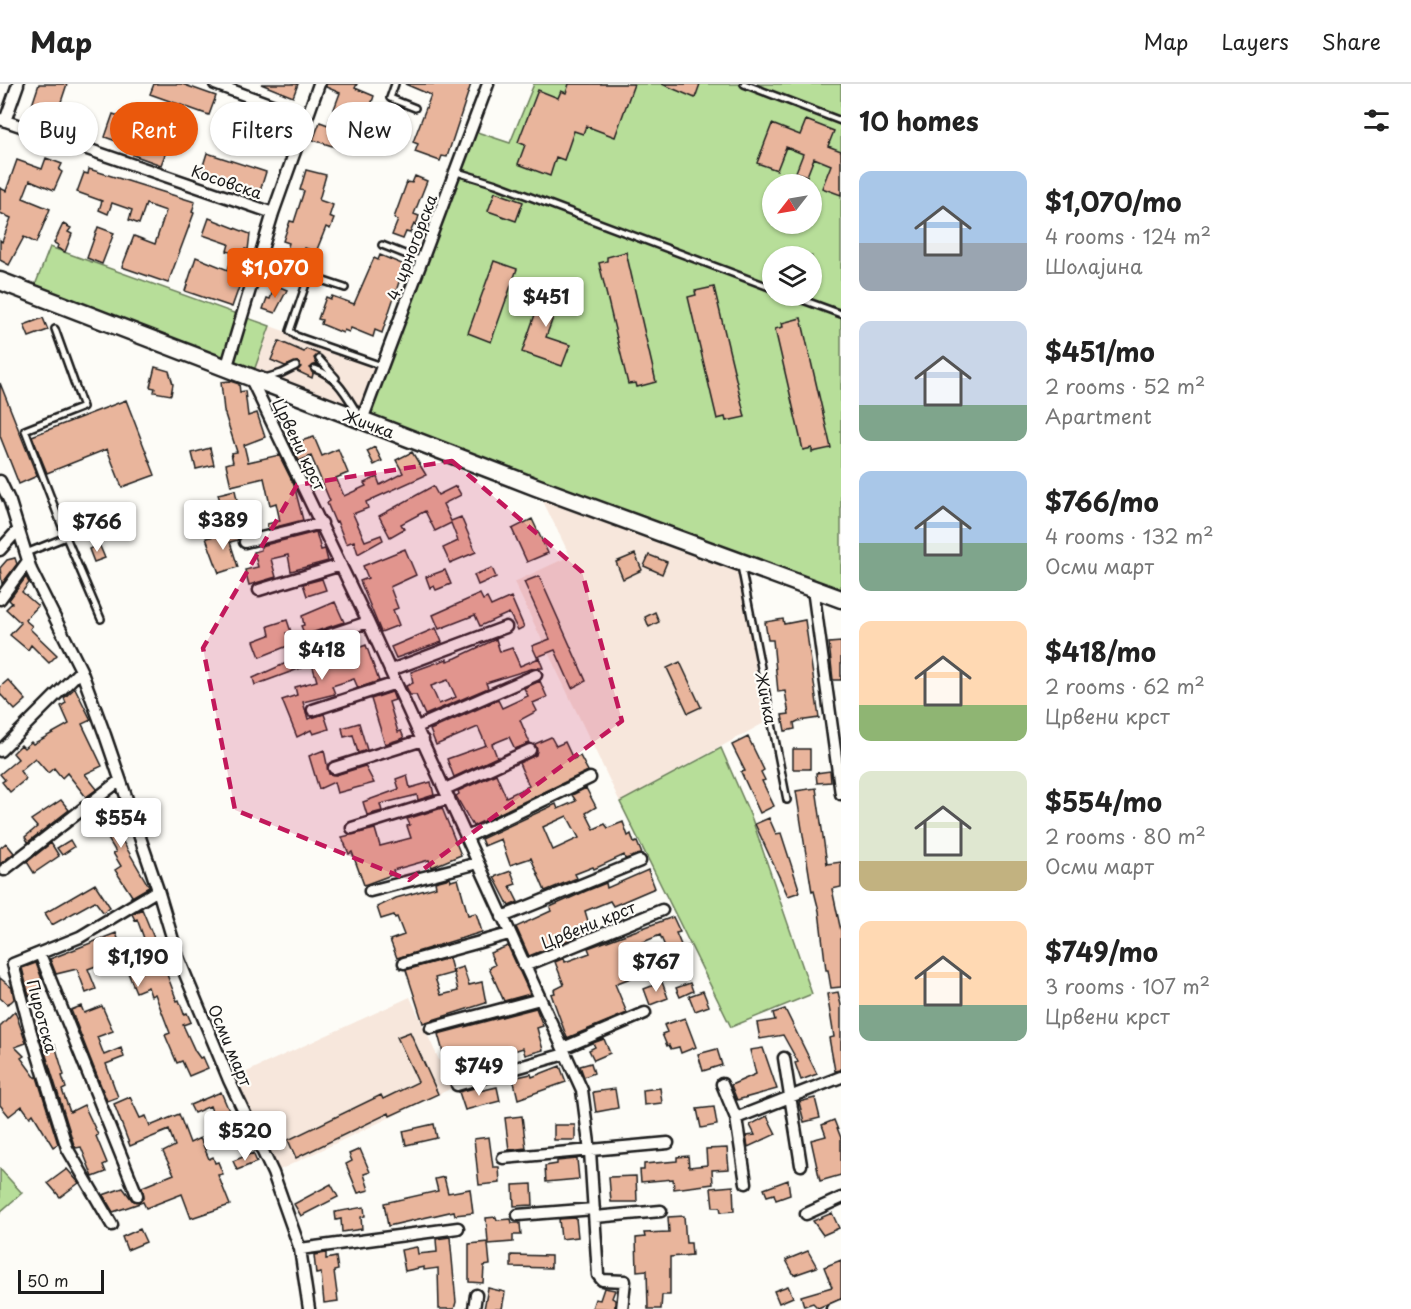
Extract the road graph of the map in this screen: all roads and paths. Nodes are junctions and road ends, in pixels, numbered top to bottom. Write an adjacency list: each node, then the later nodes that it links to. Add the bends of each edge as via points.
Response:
1 (18, 84): 10 (street)
2 (215, 84): 7 (street)
3 (319, 84): 8 (street)
4 (395, 84): 9 (lane, via 390,98)
5 (488, 84): 13 (street, 4. црногорска)
6 (744, 84): 11 (lane)
7 (263, 102)
8 (312, 102)
9 (415, 108)
10 (2, 120): 14 (street, Косовска)
11 (841, 121)
12 (293, 156): 14 (street)
13 (456, 172): 16 (street, 4. црногорска); 18 (lane)
14 (273, 213): 26 (street)
15 (382, 245): 16 (lane)
16 (422, 261): 25 (street, 4. црногорска)
17 (0, 281): 26 (main road, Жичка)
18 (762, 284)
19 (345, 288): 25 (lane, via 315,278 307,281 290,331)
20 (819, 306): 21 (lane)
21 (841, 314)
22 (56, 329): 34 (lane, via 84,407 25,430)
23 (320, 359): 29 (lane)
24 (294, 365): 28 (lane, via 287,371)
25 (382, 366): 30 (street, 4. црногорска)
26 (226, 369): 28 (main road, Жичка)
27 (315, 369): 29 (lane)
28 (251, 379): 30 (main road, Жичка); 32 (street, Црвени крст)
29 (340, 385): 30 (lane)
30 (362, 420): 38 (main road, Жичка)
31 (0, 481): 33 (street, Осми март)
32 (322, 523): 35 (street); 39 (street, Црвени крст)
33 (18, 530): 36 (street); 37 (street, Осми март)
34 (66, 537): 37 (lane); 44 (lane)
35 (245, 542)
36 (0, 550)
37 (26, 557): 42 (street); 48 (street, Осми март, via 46,605)
38 (740, 561): 40 (main road, Жичка); 62 (lane, Жичка)
39 (342, 565): 41 (street); 45 (street, Црвени крст)
40 (813, 589): 43 (main road, Жичка); 61 (street)
41 (259, 590)
42 (0, 599)
43 (841, 599)
44 (101, 619)
45 (368, 622): 47 (street); 49 (street, Црвени крст)
46 (506, 627): 49 (street)
47 (302, 644)
48 (81, 670): 56 (street); 59 (street, Осми март)
49 (391, 670): 51 (street, Црвени крст)
50 (536, 675): 53 (street)
51 (396, 683): 52 (street); 53 (street, Црвени крст)
52 (313, 710)
53 (417, 727): 54 (street, Црвени крст)
54 (423, 740): 57 (street); 60 (street, Црвени крст)
55 (530, 750): 60 (street)
56 (0, 751)
57 (334, 768)
58 (590, 778): 64 (street)
59 (119, 781): 67 (street); 68 (street, Осми март)
60 (447, 794): 63 (street); 64 (street, Црвени крст)
61 (841, 794)
62 (787, 800)
63 (352, 828)
64 (467, 837): 66 (street, Црвени крст)
65 (640, 861): 71 (street)
66 (478, 863): 69 (street); 71 (street, Црвени крст)
67 (4, 870)
68 (158, 890): 73 (street, Пиротска, via 81,938); 99 (street, Осми март, via 178,957 273,1173)
69 (370, 891)
70 (662, 910): 75 (street, Црвени крст)
71 (502, 917): 72 (street, Црвени крст)
72 (509, 934): 74 (street); 75 (street, Црвени крст)
73 (40, 954): 91 (street); 97 (street, Пиротска, via 14,964 31,1032 67,1148)
74 (404, 963)
75 (524, 966): 76 (street, Црвени крст)
76 (540, 999): 78 (street); 79 (street, Црвени крст)
77 (645, 1013): 79 (street)
78 (431, 1028)
79 (564, 1051): 83 (street); 87 (street, Црвени крст, via 582,1090)
80 (784, 1058): 84 (street)
81 (841, 1077): 84 (street)
82 (722, 1084): 85 (street)
83 (457, 1085)
84 (789, 1097): 85 (street); 89 (street)
85 (736, 1118): 90 (street)
86 (668, 1143): 87 (street)
87 (590, 1151): 88 (street); 94 (street, Црвени крст)
88 (502, 1158)
89 (801, 1165)
90 (746, 1183)
91 (137, 1196)
92 (841, 1198): 95 (street)
93 (661, 1211): 94 (street)
94 (594, 1213): 96 (street); 104 (street, Црвени крст, via 598,1275 602,1280 625,1281)
95 (806, 1214)
96 (518, 1215)
97 (112, 1225)
98 (458, 1228): 99 (street)
99 (300, 1249): 102 (street, Осми март)
100 (476, 1295): 103 (street)
101 (841, 1305): 105 (street)
102 (309, 1309)
103 (474, 1309)
104 (622, 1309)
105 (832, 1309)

